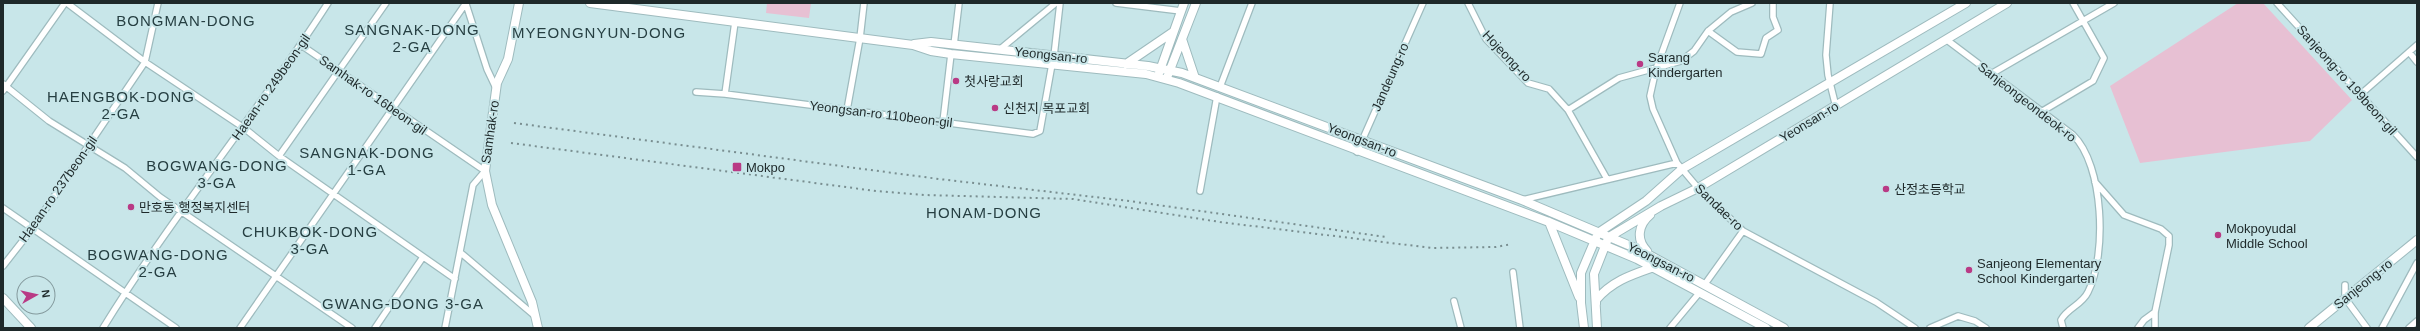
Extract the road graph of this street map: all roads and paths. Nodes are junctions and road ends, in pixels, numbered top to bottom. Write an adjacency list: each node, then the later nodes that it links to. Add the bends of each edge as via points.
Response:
1 (66, 3): 44 (street); 57 (street)
2 (158, 3): 44 (street, Haean-ro 237beon-gil)
3 (328, 3): 36 (street, Haean-ro 249beon-gil)
4 (386, 3): 50 (street)
5 (519, 3): 58 (street, Samhak-ro, via 508,59)
6 (590, 3): 27 (street, Yeongsan-ro)
7 (864, 3): 33 (street)
8 (959, 3): 38 (street)
9 (1056, 3): 40 (street)
10 (1060, 3): 43 (street)
11 (1116, 3): 28 (street)
12 (1184, 3): 28 (street)
13 (1196, 3): 34 (street)
14 (1252, 3): 56 (street)
15 (1423, 3): 70 (street, Jandeung-ro)
16 (1468, 3): 66 (street, Hojeong-ro, via 1486,39 1528,83 1549,88)
17 (1680, 3): 48 (street, Sandae-ro)
18 (1752, 3): 31 (street, via 1731,12)
19 (1773, 3): 31 (street, via 1773,16 1778,30 1766,38 1761,54 1737,52)
20 (1830, 3): 55 (street, via 1826,55)
21 (1966, 3): 55 (street, Yeonsan-ro)
22 (2007, 3): 35 (street, Yeonsan-ro)
23 (2073, 3): 29 (street)
24 (2114, 3): 29 (street)
25 (2277, 3): 61 (street, Sanjeong-ro 199beon-gil)
26 (466, 4): 58 (street, via 487,69); 64 (street)
27 (613, 4): 30 (street, Yeongsan-ro)
28 (1181, 11): 32 (street)
29 (2084, 20): 51 (street); 67 (street, via 2104,58 2093,81)
30 (735, 22): 33 (street, Yeongsan-ro); 60 (street)
31 (1708, 31): 48 (street, via 1694,51 1681,61)
32 (1173, 32): 46 (street); 47 (street)
33 (860, 38): 37 (street, Yeongsan-ro); 65 (street)
34 (1182, 39): 49 (street); 53 (street)
35 (1948, 40): 51 (street, Sanjeongeondeok-ro); 63 (street, Yeonsan-ro)
36 (301, 45): 50 (street, Samhak-ro 16beon-gil); 69 (street, Haean-ro 249beon-gil)
37 (913, 45): 38 (street, Yeongsan-ro, via 931,42); 42 (street, Yeongsan-ro)
38 (954, 45): 40 (street, Yeongsan-ro)
39 (2417, 45): 41 (street)
40 (999, 50): 43 (street, Yeongsan-ro)
41 (2409, 52): 45 (street); 61 (street)
42 (951, 54): 43 (street, Yeongsan-ro); 68 (street)
43 (1053, 60): 46 (street, Yeongsan-ro); 52 (street, Yeongsan-ro); 68 (street, Yeongsan-ro 110beon-gil, via 1040,131 1029,134)
44 (145, 62): 69 (street); 71 (street, Haean-ro 237beon-gil)
45 (2417, 62)
46 (1126, 64): 47 (street, Yeongsan-ro)
47 (1160, 68): 49 (street, Yeongsan-ro); 52 (street)
48 (1656, 69): 66 (street, via 1619,78); 75 (street, Sandae-ro, via 1650,96 1653,109)
49 (1169, 70): 53 (street, Yeongsan-ro); 54 (street)
50 (339, 72): 64 (street, Samhak-ro 16beon-gil); 73 (street)
51 (1991, 74): 67 (street, Sanjeongeondeok-ro)
52 (1157, 78): 54 (street, Yeongsan-ro)
53 (1195, 78): 56 (street, Yeongsan-ro)
54 (1166, 80): 62 (street, Yeongsan-ro)
55 (1829, 82): 63 (street); 75 (street, Yeonsan-ro)
56 (1220, 86): 70 (street, Yeongsan-ro)
57 (4, 87): 71 (street, via 49,121)
58 (497, 88): 76 (street, Samhak-ro)
59 (696, 92): 60 (street, Yeongsan-ro 110beon-gil)
60 (725, 94): 65 (street, Yeongsan-ro 110beon-gil)
61 (2361, 94): 74 (street, Sanjeong-ro 199beon-gil)
62 (1217, 96): 72 (street, Yeongsan-ro); 80 (street)
63 (1836, 106): 79 (street, Yeonsan-ro)
64 (393, 110): 76 (street, Samhak-ro 16beon-gil); 81 (street)
65 (847, 110): 68 (street, Yeongsan-ro 110beon-gil)
66 (1568, 110): 77 (street, Hojeong-ro)
67 (2041, 112): 78 (street, Sanjeongeondeok-ro, via 2083,146 2091,164)
68 (943, 122)
69 (244, 128): 73 (street); 85 (street, Haean-ro 249beon-gil)
70 (1362, 140): 72 (street, Jandeung-ro); 82 (street, Yeongsan-ro)
71 (90, 145): 85 (street); 87 (street, Haean-ro 237beon-gil)
72 (1357, 152): 86 (street, Yeongsan-ro)
73 (279, 156): 81 (street)
74 (2417, 157)
75 (1680, 166): 77 (street); 79 (street, Sandae-ro); 89 (street, Yeonsan-ro, via 1646,201)
76 (485, 172): 94 (street, via 473,185); 112 (street, Samhak-ro, via 492,205)
77 (1607, 179): 82 (street)
78 (2094, 182): 111 (street, via 2124,215 2161,229 2169,236); 132 (street, Sanjeongeondeok-ro, via 2100,219 2095,276 2088,294 2064,315 2061,320)
79 (1698, 188): 83 (street, Yeonsan-ro); 88 (street, Sandae-ro)
80 (1200, 191)
81 (333, 194): 96 (street); 101 (street)
82 (1522, 200): 89 (street, Yeongsan-ro)
83 (1661, 206): 90 (street, Yeonsan-ro); 95 (street, via 1646,218 1640,228 1639,238 1642,247)
84 (3, 208): 87 (street)
85 (182, 211): 101 (street); 106 (street, Haean-ro 249beon-gil)
86 (1549, 222): 92 (street, Yeongsan-ro); 110 (street)
87 (32, 229): 98 (street, Haean-ro 237beon-gil); 106 (street)
88 (1743, 231): 103 (street); 129 (street, Sandae-ro, via 1876,302)
89 (1598, 233): 90 (street, Yeongsan-ro); 92 (street)
90 (1609, 237): 93 (street); 95 (street, Yeongsan-ro)
91 (2417, 240): 108 (street, Sanjeong-ro)
92 (1595, 242): 93 (street, Yeongsan-ro); 110 (street, via 1581,273)
93 (1605, 246): 99 (street, Yeongsan-ro); 114 (street, via 1594,274)
94 (460, 254): 102 (street); 112 (street)
95 (1652, 256): 103 (street, Yeongsan-ro)
96 (423, 257): 102 (street); 120 (street)
97 (2417, 263): 137 (street)
98 (3, 266)
99 (1654, 267): 105 (street, Yeongsan-ro); 114 (street, via 1620,279 1605,290 1596,300)
100 (1513, 272): 124 (street)
101 (276, 276): 118 (street); 119 (street)
102 (455, 279): 121 (street)
103 (1705, 284): 128 (street, Yeongsan-ro)
104 (2345, 285): 108 (street)
105 (1700, 292): 126 (street); 127 (street, Yeongsan-ro)
106 (125, 293): 116 (street, Haean-ro 249beon-gil); 117 (street)
107 (3, 298): 115 (street)
108 (2345, 298): 135 (street, Sanjeong-ro); 136 (street)
109 (1454, 301): 123 (street)
110 (1582, 308): 125 (street)
111 (2155, 312): 133 (street); 134 (street)
112 (537, 318): 122 (street, Samhak-ro)
113 (2417, 321): 138 (street)
114 (1597, 326)
115 (30, 328)
116 (103, 328)
117 (176, 328)
118 (240, 328)
119 (352, 328)
120 (375, 328)
121 (445, 328)
122 (538, 328)
123 (1461, 328)
124 (1520, 328)
125 (1584, 328)
126 (1670, 328)
127 (1766, 328)
128 (1784, 328)
129 (1916, 328)
130 (1930, 328): 131 (street, via 1958,316 1975,321)
131 (1986, 328)
132 (2063, 328)
133 (2138, 328)
134 (2155, 328)
135 (2309, 328)
136 (2367, 328)
137 (2382, 328)
138 (2409, 328)

